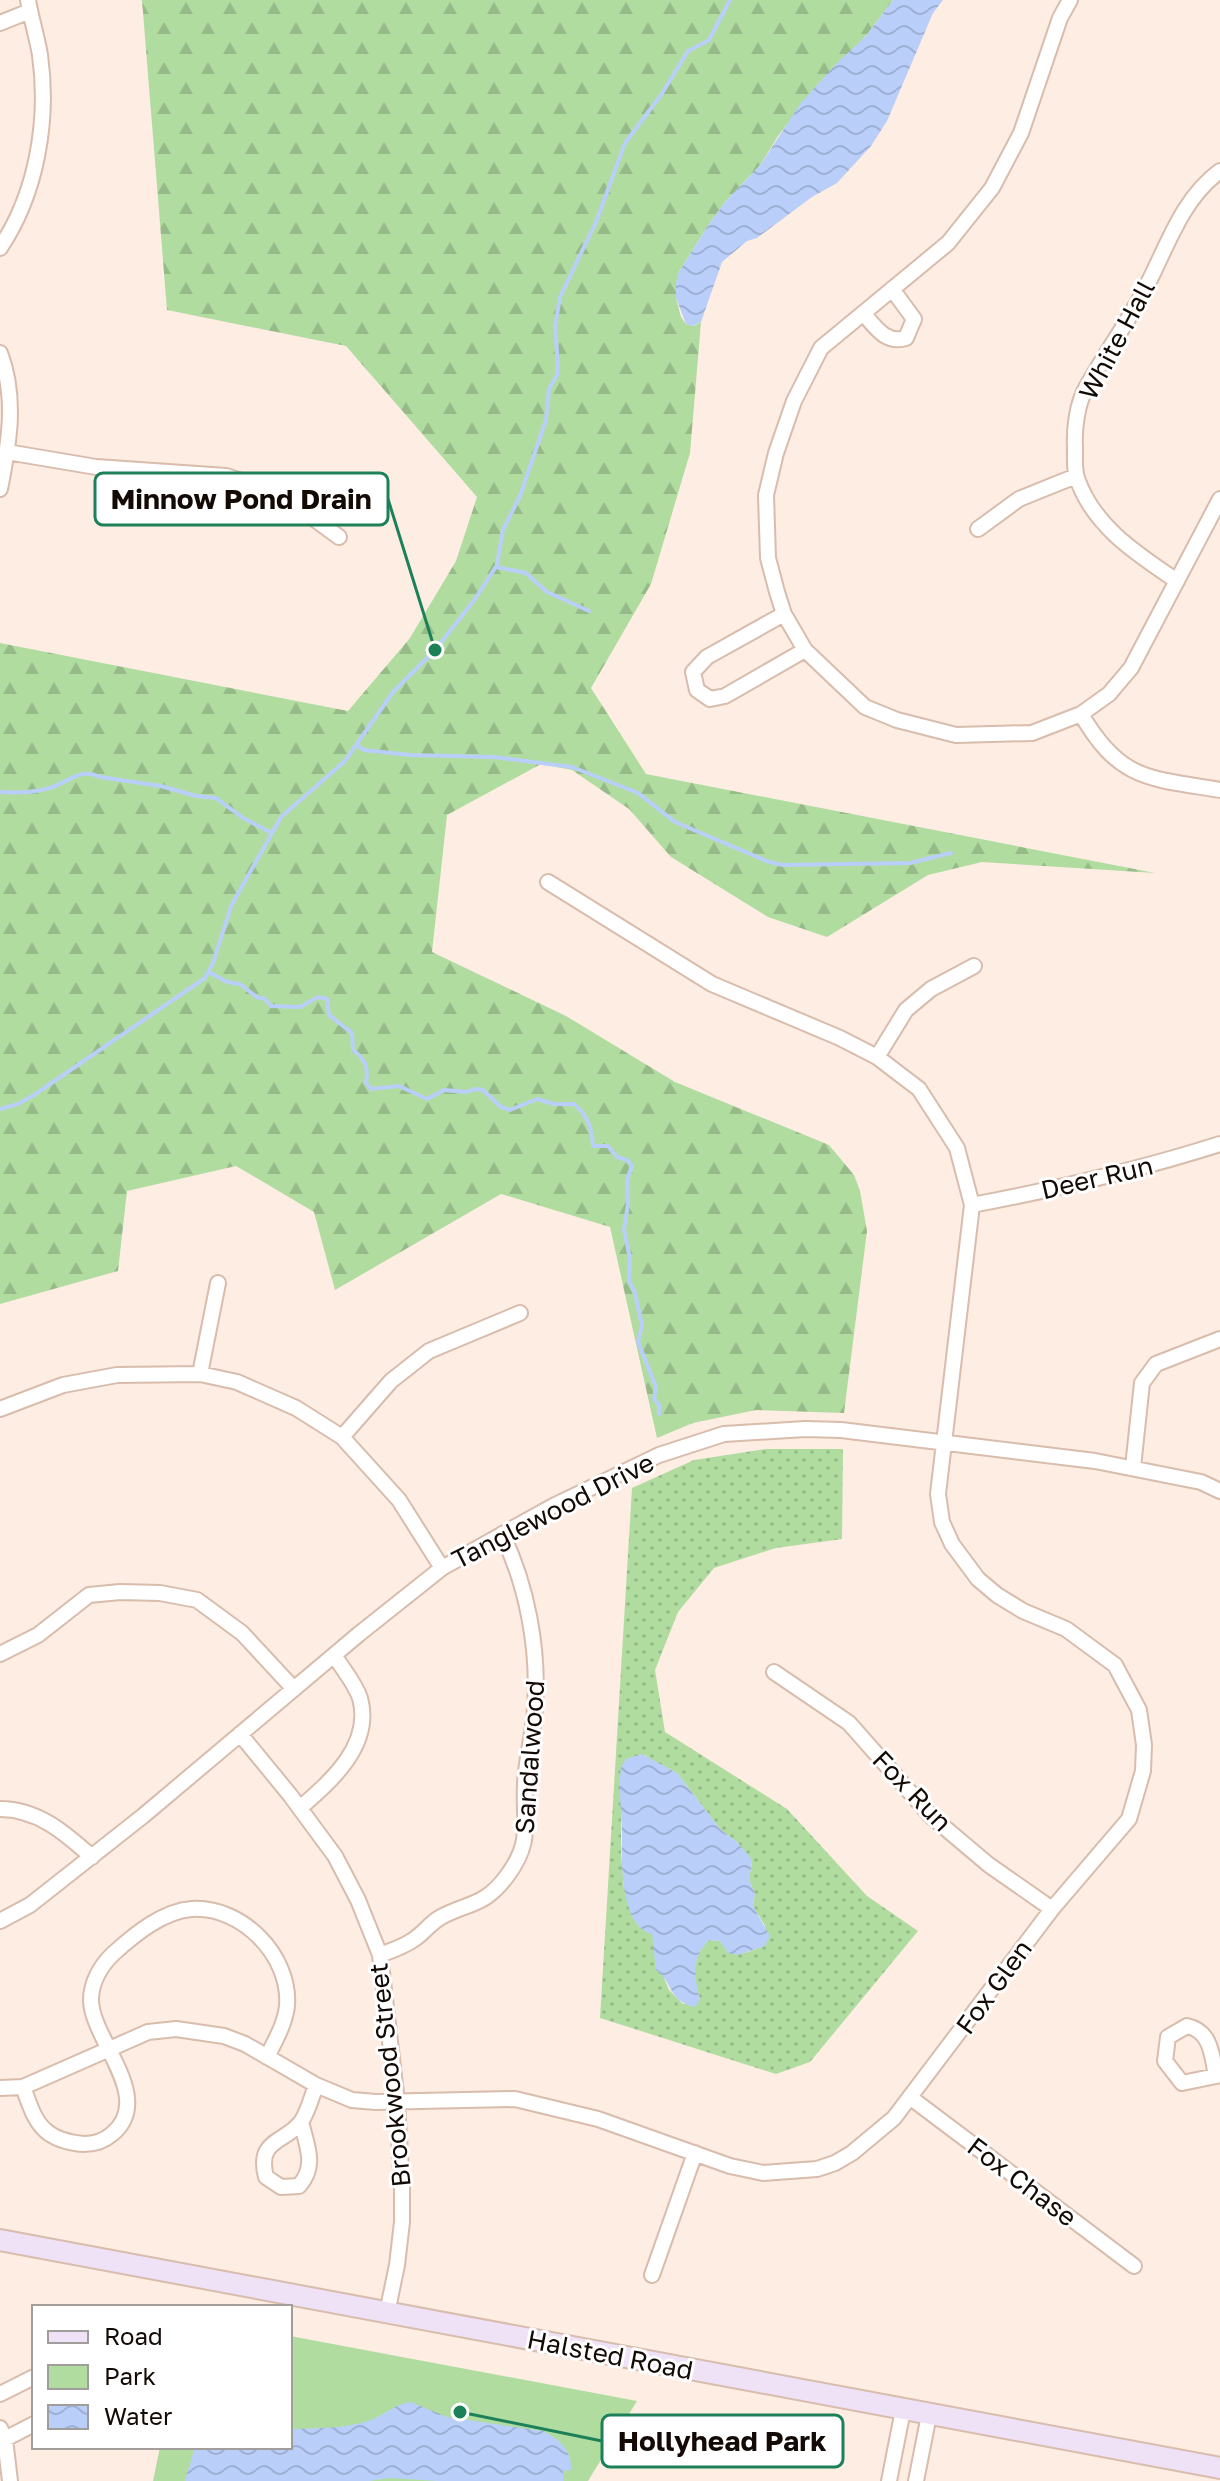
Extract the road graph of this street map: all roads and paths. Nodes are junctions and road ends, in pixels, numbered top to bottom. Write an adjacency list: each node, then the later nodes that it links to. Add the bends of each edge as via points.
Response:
1 (1070, 0): 6 (street, via 1031,109 992,188 948,243)
2 (29, 6): 3 (street); 5 (street, via 40,55 39,140 23,206)
3 (0, 23)
4 (1220, 171): 10 (street, White Hall, via 1184,207 1122,333 1085,391 1074,432)
5 (0, 248)
6 (892, 289): 7 (street); 7 (street, via 914,319 906,338 891,340)
7 (863, 313): 16 (street, via 821,348 776,453 765,518 768,558)
8 (0, 353): 9 (street, via 10,417)
9 (7, 452): 11 (street); 14 (street, via 96,467 226,476 294,504)
10 (1076, 476): 13 (street, via 1019,499); 15 (street, White Hall, via 1091,507 1126,547)
11 (0, 489)
12 (1220, 499): 15 (street)
13 (978, 529)
14 (339, 537)
15 (1177, 581): 18 (street, via 1131,668 1109,694)
16 (784, 614): 17 (street); 17 (street, via 707,657 693,672 697,690 710,699 725,696)
17 (805, 650): 18 (street, via 865,707 956,735 1032,733)
18 (1081, 714): 19 (street, via 1118,763 1153,779)
19 (1220, 790)
20 (548, 882): 22 (street, via 712,984)
21 (974, 966): 22 (street, via 931,989 906,1010)
22 (877, 1057): 24 (street, via 919,1089 942,1124 957,1148)
23 (1220, 1144): 24 (street, Deer Run, via 1105,1178)
24 (972, 1205): 31 (street, Fox Glen)
25 (218, 1283): 28 (street)
26 (520, 1313): 30 (street, via 429,1351 391,1381)
27 (1220, 1339): 32 (street, via 1156,1364 1142,1383)
28 (200, 1374): 29 (street, via 117,1375 63,1385); 30 (street, via 237,1382 296,1408)
29 (0, 1409)
30 (342, 1437): 35 (street, via 399,1500)
31 (943, 1442): 32 (street, Tanglewood Drive); 34 (street, Tanglewood Drive, via 841,1430 724,1434 659,1455); 44 (street, Fox Glen, via 938,1494 942,1522 961,1560 997,1595 1066,1629 1115,1665 1139,1710 1143,1771 1129,1819)
32 (1133, 1467): 33 (street, Tanglewood Drive)
33 (1220, 1491)
34 (502, 1534): 35 (street, Tanglewood Drive); 46 (street, Sandalwood, via 513,1555 537,1673 525,1784 526,1839 505,1879 480,1903 440,1917 413,1940)
35 (442, 1568): 37 (street, Tanglewood Drive)
36 (0, 1654): 39 (street, via 38,1635 89,1595 160,1593 197,1600 242,1633)
37 (334, 1655): 39 (street, Tanglewood Drive); 41 (street, via 359,1696 361,1729 333,1779)
38 (774, 1672): 44 (street, Fox Run, via 849,1723 931,1816)
39 (294, 1689): 40 (street, Tanglewood Drive)
40 (240, 1734): 41 (street, Brookwood Street); 43 (street, Tanglewood Drive)
41 (300, 1808): 46 (street, Brookwood Street, via 335,1856)
42 (0, 1809): 43 (street, via 37,1816 60,1828)
43 (92, 1857): 45 (street, Tanglewood Drive)
44 (1052, 1909): 52 (street, Fox Glen)
45 (0, 1921)
46 (380, 1955): 53 (street, Brookwood Street)
47 (108, 2048): 48 (street, Fox Glen, via 148,2032 176,2029 224,2036); 48 (street, via 92,2012 100,1969 138,1932 176,1912 194,1909 242,1922 281,1969 287,2005); 50 (street); 50 (street, via 127,2094 117,2130 106,2139 90,2144 53,2136 33,2113)
48 (267, 2057): 49 (street, Fox Glen)
49 (316, 2085): 53 (street, Fox Glen, via 352,2100); 54 (street)
50 (23, 2087): 51 (street)
51 (0, 2088)
52 (911, 2098): 55 (street, Fox Glen, via 852,2153 817,2169 763,2173); 57 (street, Fox Chase)
53 (397, 2102): 55 (street, Fox Glen, via 515,2099 598,2119); 59 (street, Brookwood Street, via 402,2222)
54 (301, 2122): 54 (street, via 265,2156 266,2177 281,2187 299,2186 311,2166)
55 (695, 2153): 58 (street)
56 (0, 2240): 59 (street, Halsted Road)
57 (1134, 2266)
58 (652, 2275)
59 (387, 2313): 62 (street, Halsted Road)
60 (32, 2378): 61 (street)
61 (0, 2394)
62 (903, 2410): 63 (street, Halsted Road); 68 (street)
63 (929, 2415): 66 (street, Halsted Road); 69 (street)
64 (32, 2425): 65 (street)
65 (3, 2434): 67 (street)
66 (1220, 2468)
67 (10, 2481)
68 (889, 2481)
69 (916, 2481)

